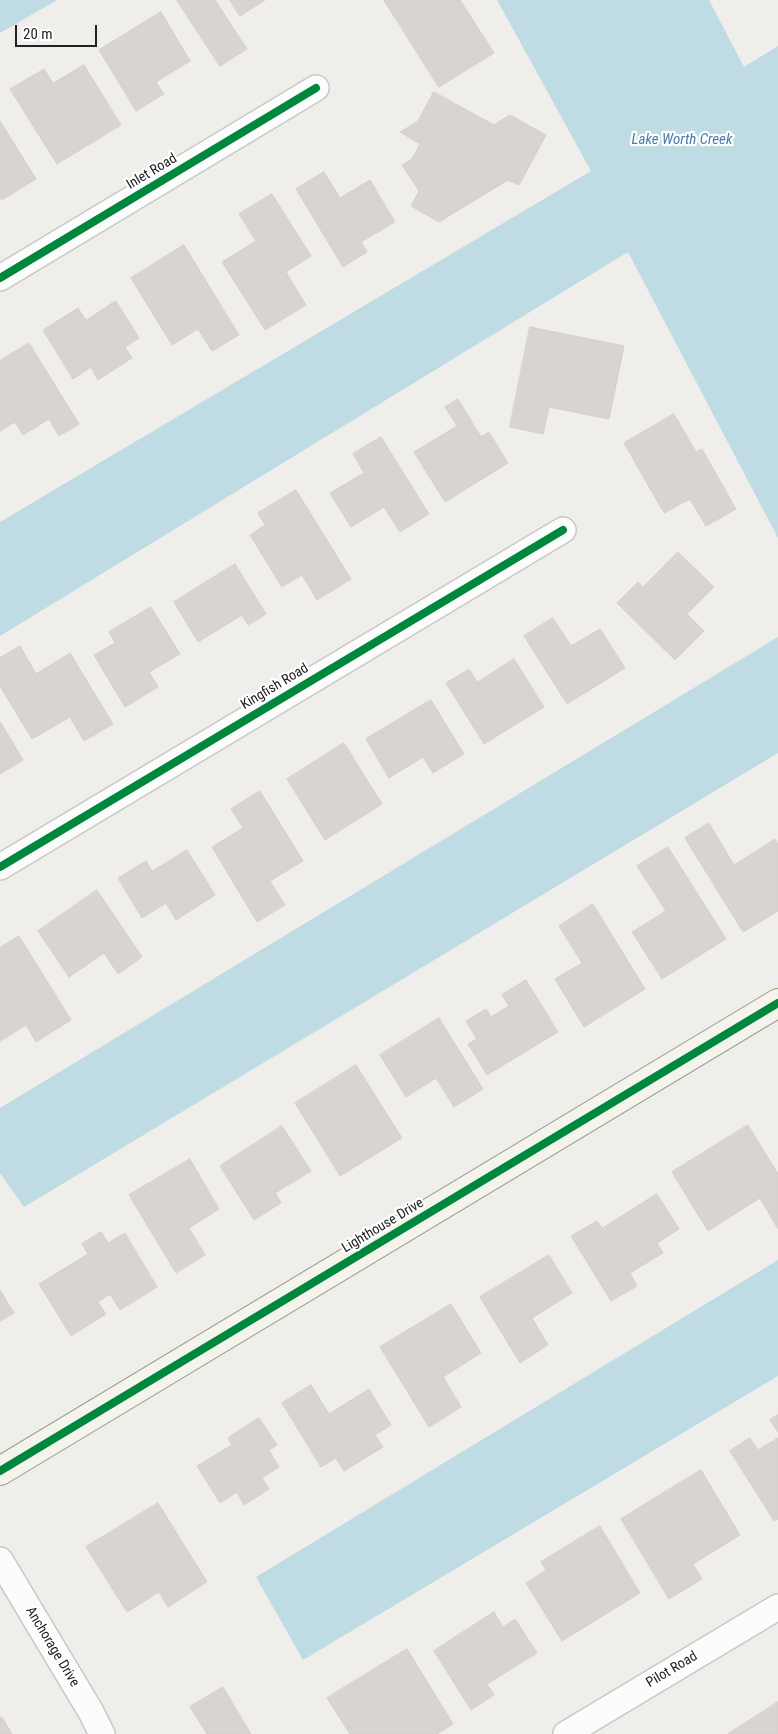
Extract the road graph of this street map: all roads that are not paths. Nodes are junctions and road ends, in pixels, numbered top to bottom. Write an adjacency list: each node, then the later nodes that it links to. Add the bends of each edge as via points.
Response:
1 (316, 88): 2 (street, Inlet Road)
2 (0, 278)
3 (563, 530): 4 (street, Kingfish Road)
4 (0, 867)
5 (778, 1003): 6 (street, Lighthouse Drive)
6 (0, 1471)
7 (0, 1560): 9 (street, Anchorage Drive)
8 (778, 1607): 10 (street, Pilot Road)
9 (102, 1734)
10 (566, 1734)

